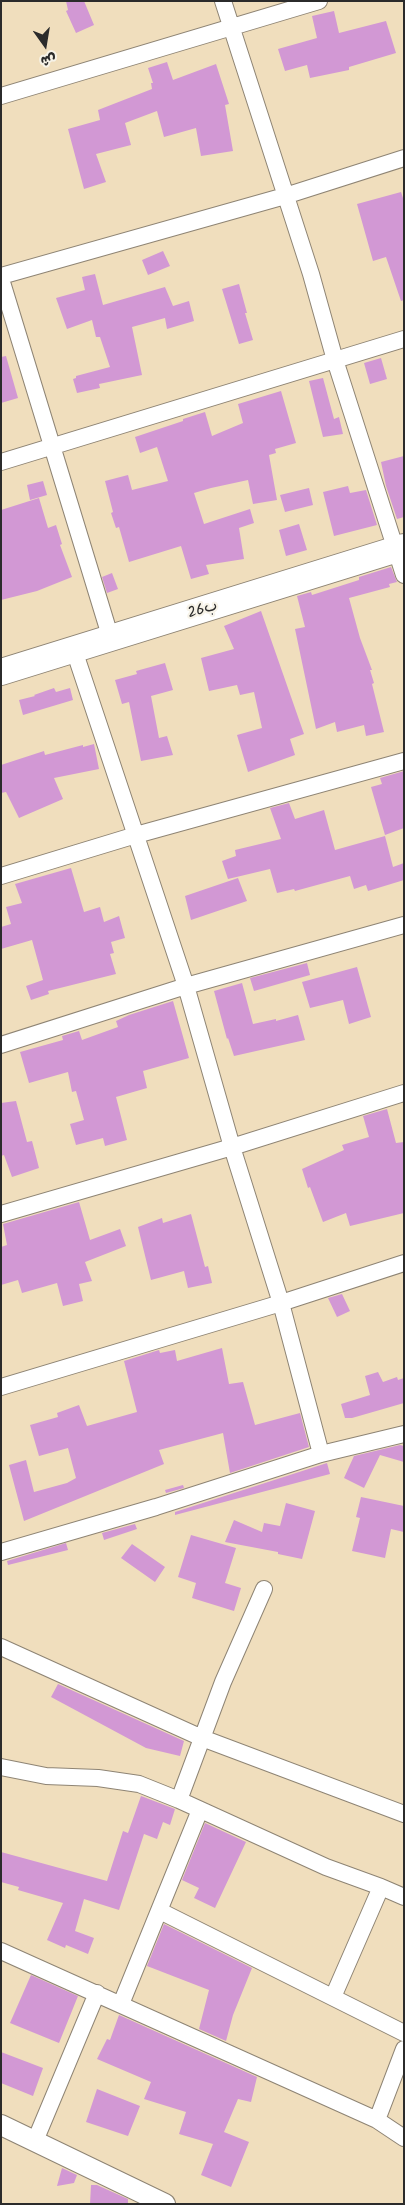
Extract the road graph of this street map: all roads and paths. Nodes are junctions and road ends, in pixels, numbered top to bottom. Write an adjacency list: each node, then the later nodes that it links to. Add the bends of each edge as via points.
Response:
1 (223, 1): 3 (street)
2 (319, 1): 3 (street)
3 (231, 28): 4 (street); 6 (street)
4 (1, 96)
5 (404, 158): 6 (street)
6 (284, 196): 7 (street); 10 (street, via 311,274)
7 (1, 276)
8 (1, 279): 11 (street)
9 (404, 339): 10 (street)
10 (335, 360): 11 (street); 13 (street)
11 (52, 447): 12 (street); 15 (street)
12 (1, 462)
13 (399, 549): 14 (street); 15 (highway, 26ب)
14 (404, 575)
15 (111, 639): 16 (highway, 26ب)
16 (74, 650): 17 (highway, 26ب); 19 (street)
17 (1, 672)
18 (404, 761): 19 (street)
19 (136, 835): 20 (street); 22 (street)
20 (1, 876)
21 (404, 925): 22 (street)
22 (186, 986): 23 (street); 25 (street)
23 (1, 1045)
24 (404, 1093): 25 (street)
25 (232, 1147): 26 (street); 28 (street)
26 (1, 1214)
27 (404, 1263): 28 (street)
28 (281, 1303): 29 (street); 31 (street)
29 (1, 1387)
30 (404, 1434): 31 (street)
31 (321, 1454): 32 (street)
32 (1, 1552)
33 (264, 1589): 35 (street)
34 (1, 1647): 35 (street)
35 (202, 1738): 37 (street); 39 (street)
36 (1, 1767): 37 (street, via 46,1776 98,1778 138,1784)
37 (178, 1800): 38 (street)
38 (200, 1810): 40 (street, via 326,1867); 42 (street)
39 (404, 1814)
40 (381, 1886): 41 (street); 45 (street)
41 (404, 1898)
42 (160, 1911): 45 (street); 46 (street)
43 (1, 1951): 44 (street)
44 (97, 1994): 46 (street); 52 (street)
45 (333, 1997): 47 (street)
46 (121, 2004): 49 (street)
47 (404, 2033)
48 (404, 2049): 49 (street)
49 (378, 2120): 51 (street)
50 (1, 2125): 52 (street)
51 (404, 2138)
52 (35, 2140): 53 (street)
53 (165, 2204)

